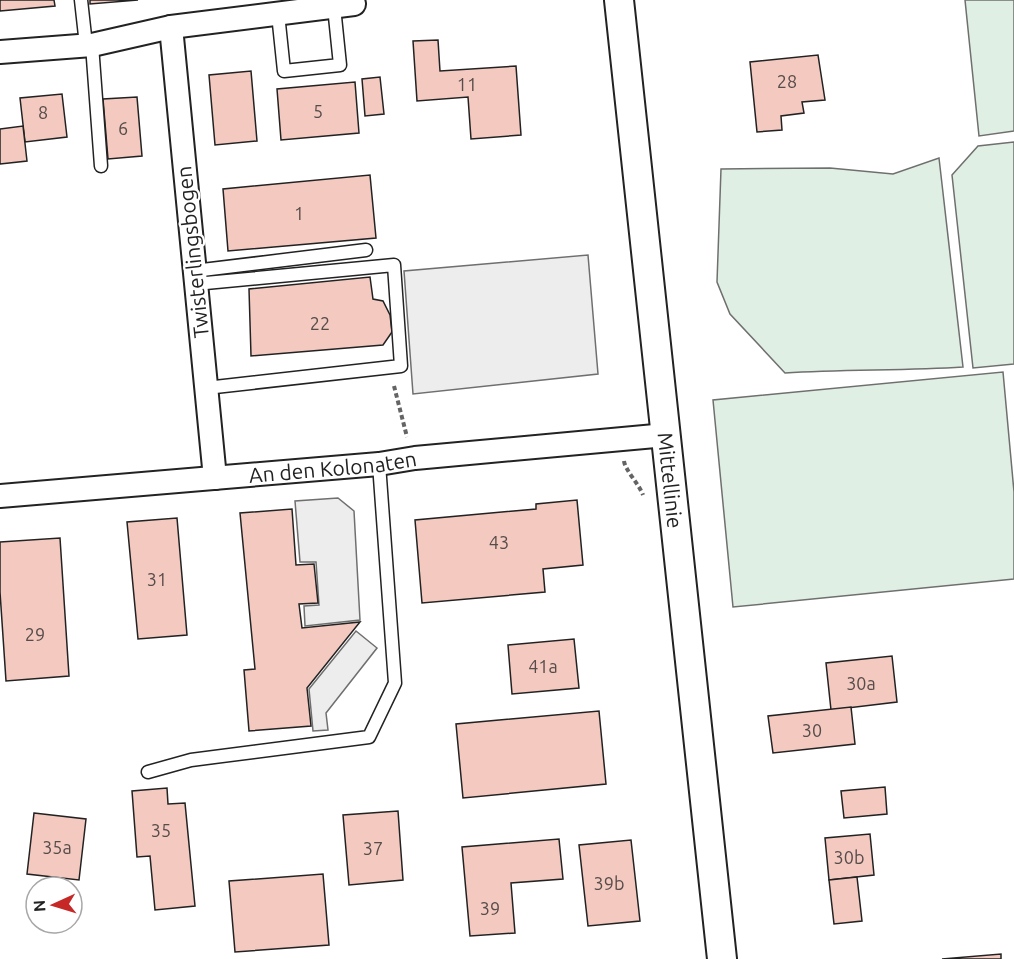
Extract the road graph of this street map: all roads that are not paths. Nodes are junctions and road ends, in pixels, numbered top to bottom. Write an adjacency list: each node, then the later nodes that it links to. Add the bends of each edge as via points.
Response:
1 (81, 0): 6 (lane)
2 (619, 0): 12 (street, Mittellinie)
3 (344, 6): 4 (street); 4 (lane, via 340,66 284,71)
4 (279, 14): 5 (street)
5 (171, 27): 6 (street); 10 (street, Twisterlingsbogen)
6 (89, 45): 7 (street); 8 (lane)
7 (0, 52)
8 (101, 166)
9 (366, 250): 10 (lane)
10 (195, 277): 11 (street, Twisterlingsbogen); 11 (lane, via 394,265 401,366)
11 (206, 388): 14 (street, Twisterlingsbogen)
12 (666, 435): 13 (street, An den Kolonaten); 17 (street, Mittellinie)
13 (379, 464): 14 (street, An den Kolonaten); 16 (lane, via 395,683 369,737 191,760)
14 (215, 478): 15 (street, An den Kolonaten)
15 (0, 496)
16 (148, 772)
17 (722, 959)

